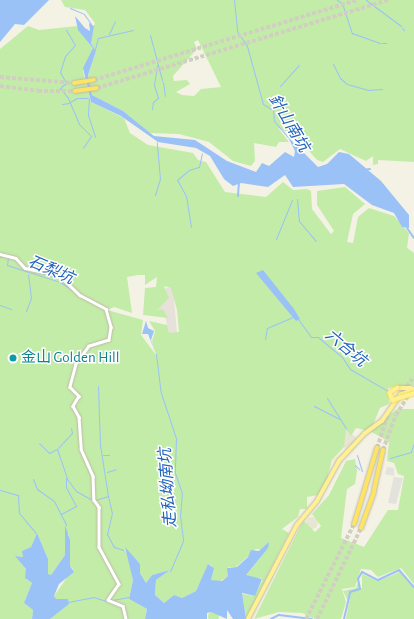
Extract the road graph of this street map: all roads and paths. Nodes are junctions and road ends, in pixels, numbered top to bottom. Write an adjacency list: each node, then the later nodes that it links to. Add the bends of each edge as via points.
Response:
1 (94, 80): 2 (highway)
2 (74, 82)
3 (98, 88): 4 (highway)
4 (75, 91)
5 (0, 254): 12 (street, via 16,258 25,268 59,274 80,295 106,309 111,327 109,339 89,346 76,364 70,387 79,396 73,406 79,417 81,449 93,476 94,499 99,506 99,547 119,585 108,600 123,606)
6 (414, 388): 7 (main road, bridge, via 398,388 390,393 393,400); 13 (main road, via 400,395 384,418 364,434 339,461 317,501 297,525)
7 (414, 393)
8 (377, 448): 10 (highway)
9 (383, 450): 11 (highway, via 374,491)
10 (354, 524)
11 (361, 528)
12 (126, 619)
13 (248, 619)

